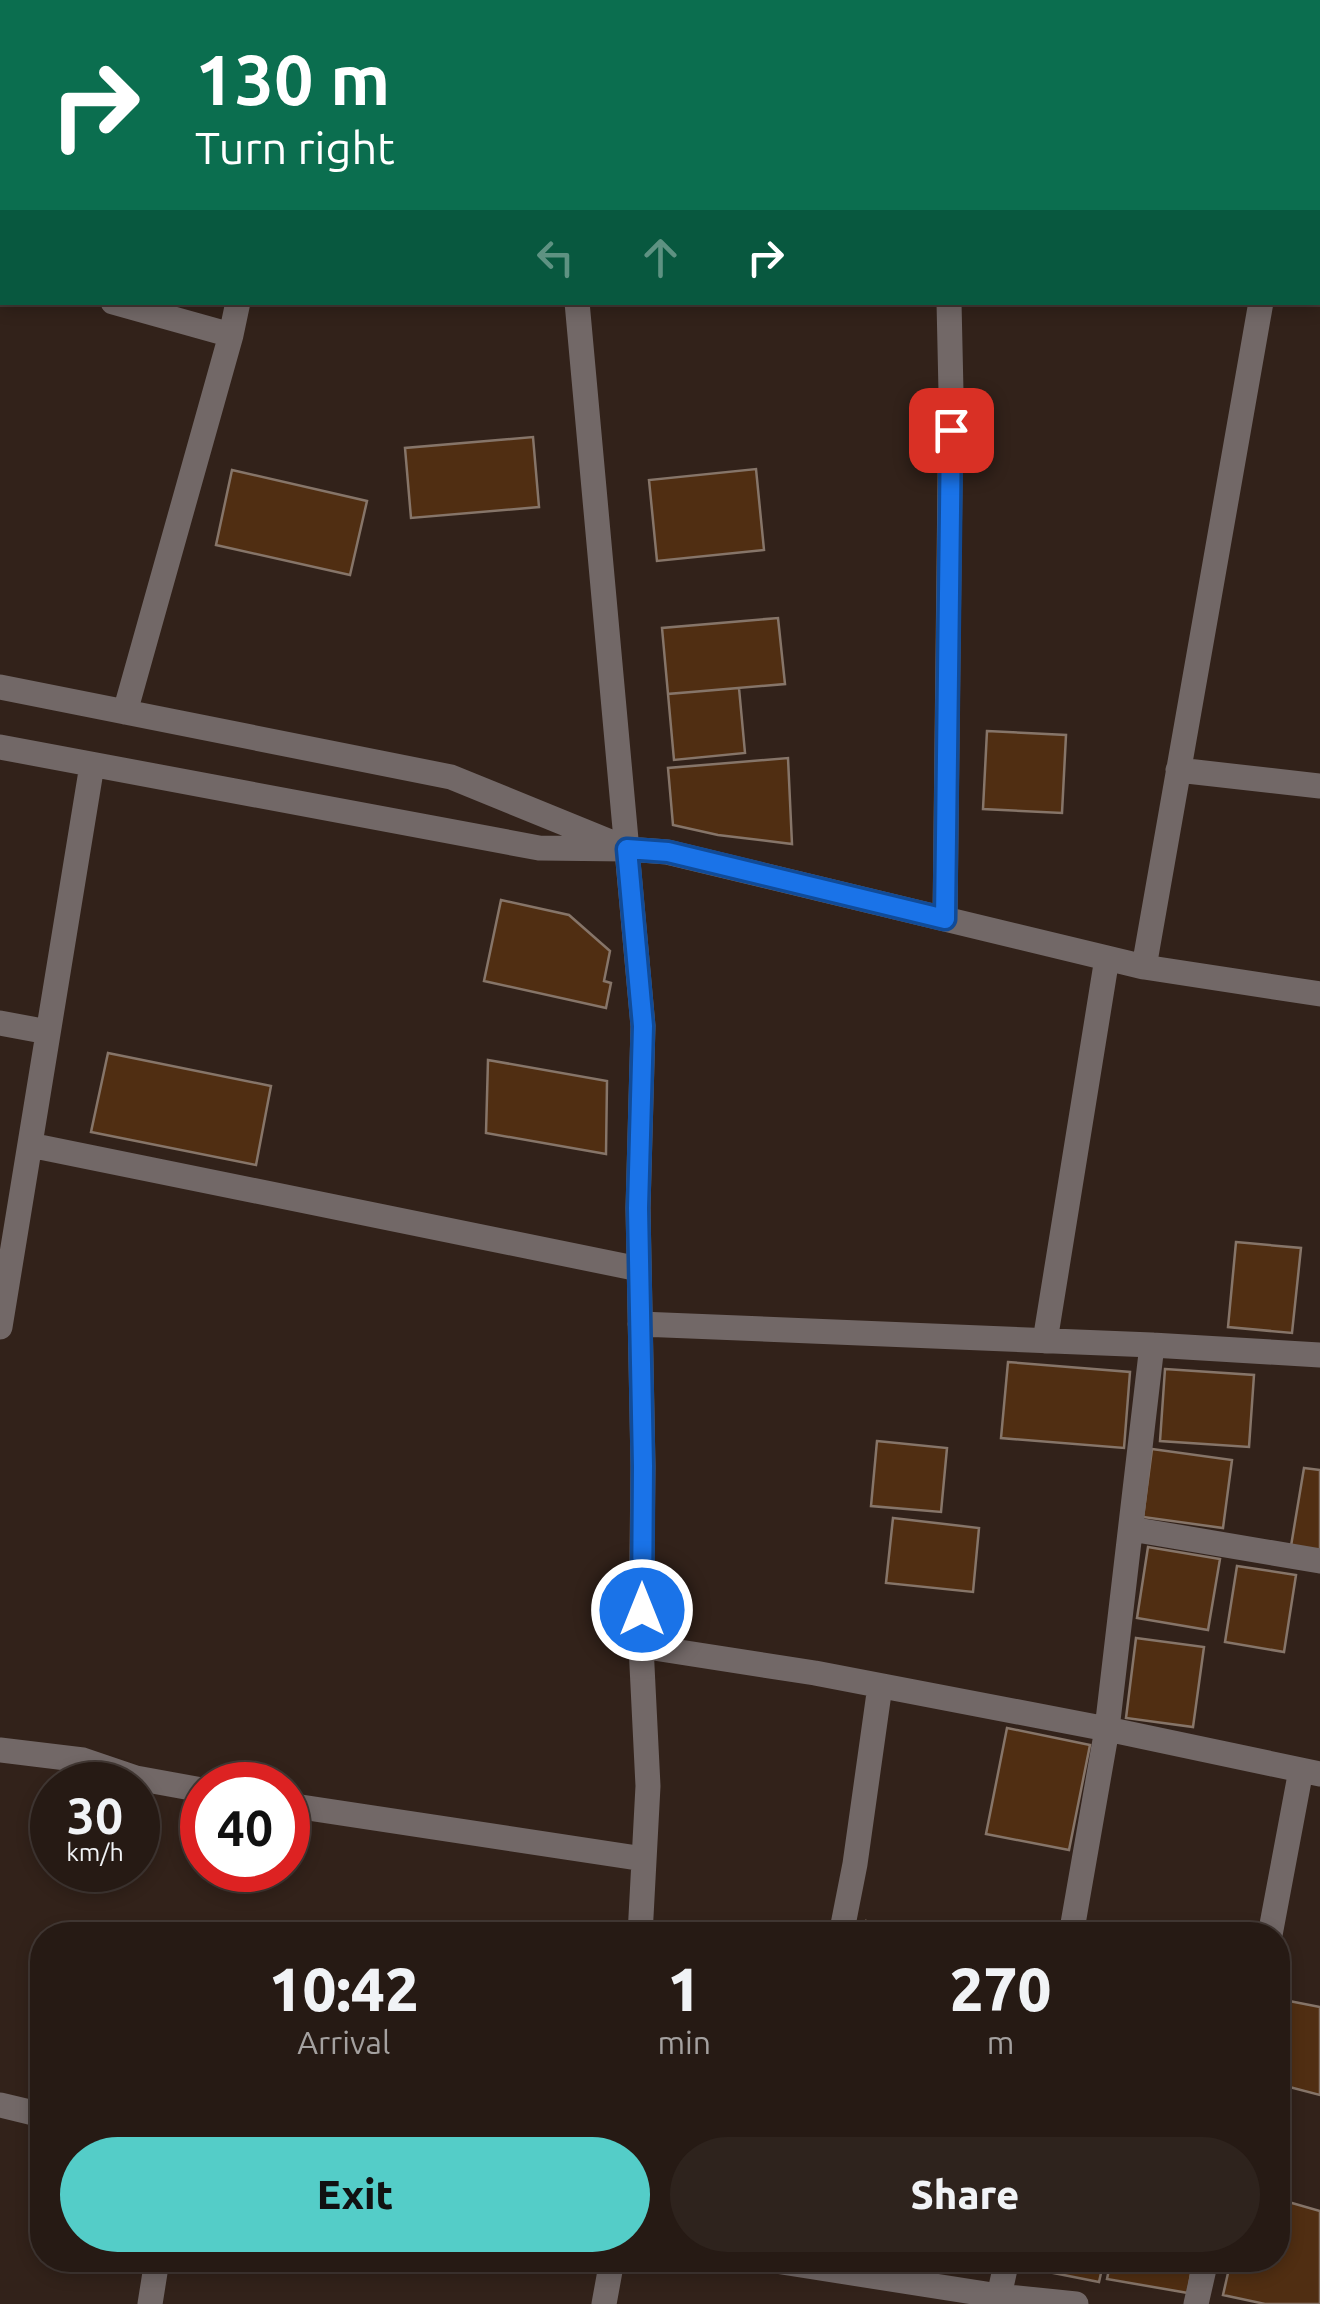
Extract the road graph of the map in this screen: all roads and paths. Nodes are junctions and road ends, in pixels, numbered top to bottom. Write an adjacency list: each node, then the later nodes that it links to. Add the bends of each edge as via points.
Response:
1 (124, 305): 6 (street)
2 (237, 305): 6 (street)
3 (577, 305): 13 (street)
4 (949, 305): 14 (street)
5 (1261, 305): 11 (street)
6 (232, 335): 8 (street)
7 (0, 687): 8 (street)
8 (125, 712): 13 (street, via 451,777)
9 (0, 747): 10 (street)
10 (92, 765): 13 (street, via 539,848); 19 (street)
11 (1178, 770): 12 (street); 16 (street)
12 (1320, 786)
13 (627, 849): 14 (street, via 668,852); 21 (street, via 643,1026)
14 (945, 919): 15 (street)
15 (1107, 958): 16 (street); 24 (street)
16 (1144, 966): 17 (street)
17 (1320, 994)
18 (0, 1023): 19 (street)
19 (48, 1032): 20 (street)
20 (30, 1146): 21 (street); 23 (street)
21 (639, 1269): 22 (street)
22 (640, 1324): 24 (street); 29 (street)
23 (0, 1327)
24 (1044, 1341): 25 (street)
25 (1152, 1345): 26 (street); 27 (street)
26 (1320, 1356)
27 (1131, 1529): 28 (street); 31 (street)
28 (1320, 1560)
29 (641, 1646): 30 (street); 36 (street, via 648,1786)
30 (880, 1686): 31 (street); 38 (street)
31 (1107, 1729): 33 (street); 39 (street)
32 (0, 1750): 34 (street, via 83,1760)
33 (1310, 1772): 40 (street)
34 (180, 1786)
35 (310, 1808): 36 (street)
36 (644, 1858): 37 (street)
37 (641, 1922)
38 (844, 1922)
39 (1073, 1922)
40 (1273, 1922)
41 (0, 2104): 42 (street)
42 (30, 2112)
43 (155, 2272): 49 (street)
44 (610, 2272): 50 (street)
45 (846, 2272): 48 (street)
46 (1004, 2272): 48 (street)
47 (1203, 2272): 52 (street)
48 (999, 2296): 51 (street)
49 (150, 2304)
50 (604, 2304)
51 (1076, 2304)
52 (1196, 2304)

